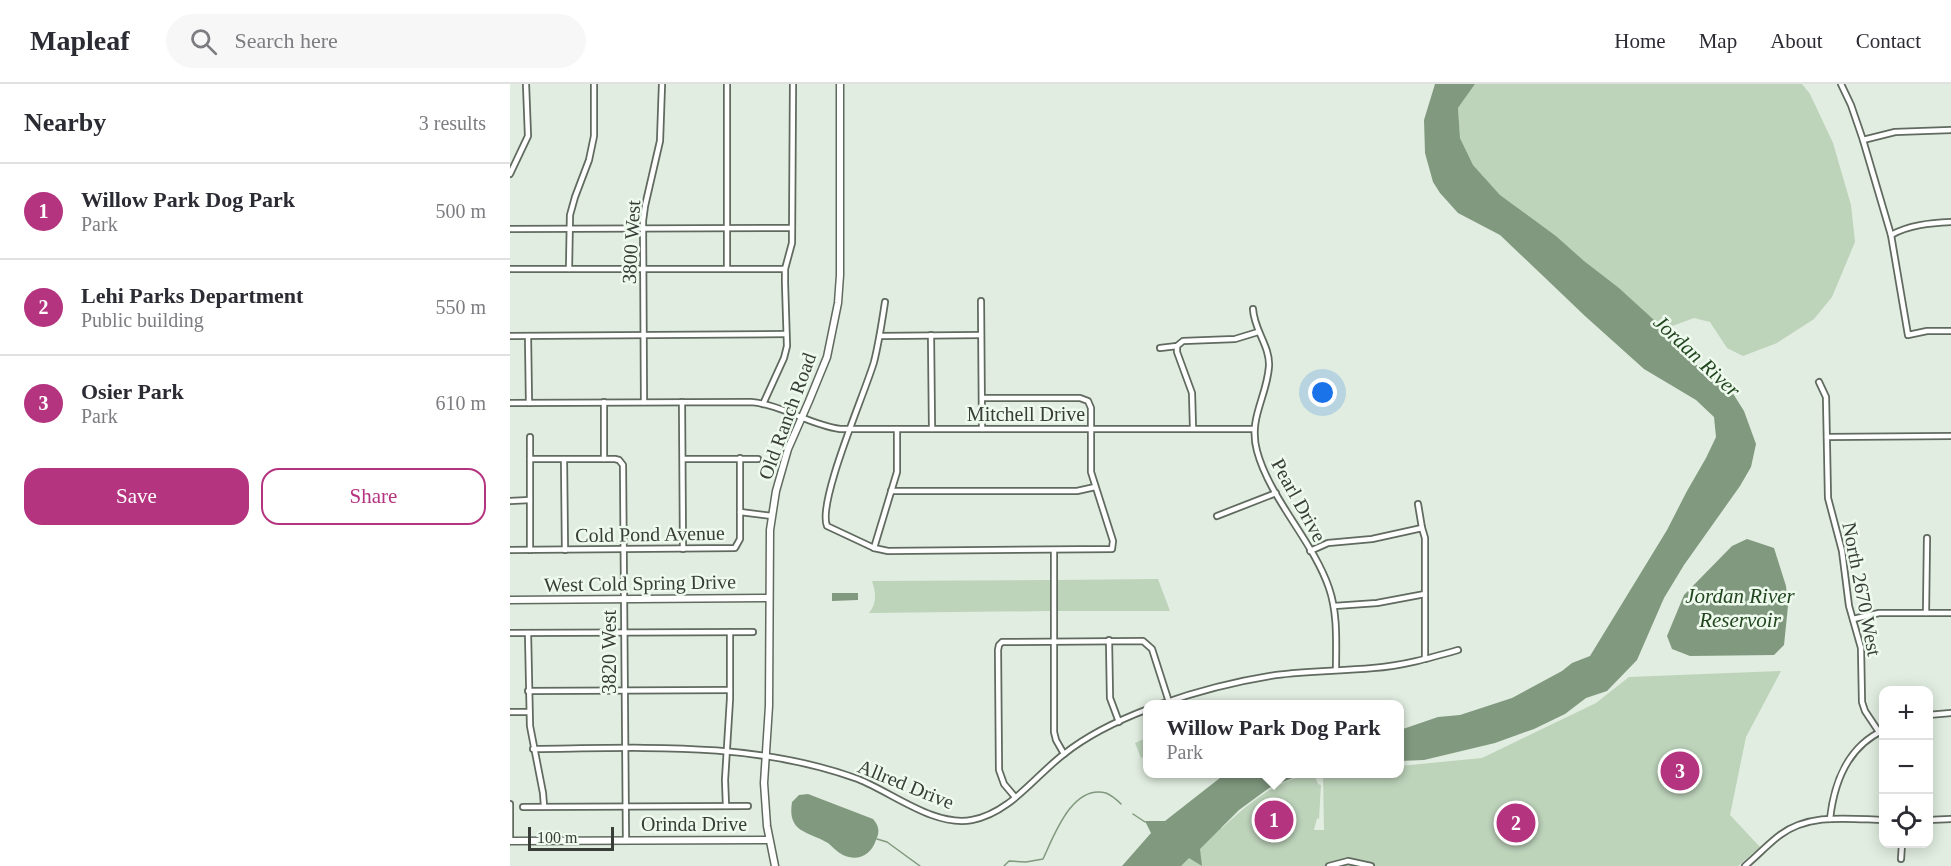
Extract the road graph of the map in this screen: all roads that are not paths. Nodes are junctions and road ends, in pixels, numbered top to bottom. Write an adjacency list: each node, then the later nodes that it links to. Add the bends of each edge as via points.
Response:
1 (526, 84): 10 (street, via 528,136)
2 (594, 84): 15 (street, via 593,144 572,206)
3 (662, 84): 16 (street, 3800 West, via 660,141)
4 (727, 84): 12 (street)
5 (793, 84): 13 (street)
6 (840, 84): 45 (street, Old Ranch Road, via 838,303 826,357)
7 (1841, 84): 9 (street)
8 (1951, 130): 9 (street, via 1895,132)
9 (1863, 140): 17 (street)
10 (510, 173)
11 (1951, 222): 17 (street, via 1926,223)
12 (728, 228): 13 (street); 16 (street); 18 (street)
13 (792, 228): 21 (street)
14 (510, 229): 15 (street)
15 (569, 229): 16 (street); 19 (street)
16 (643, 229): 20 (street, 3800 West)
17 (1891, 235): 26 (street, via 1908,335)
18 (728, 268): 20 (street); 21 (street)
19 (569, 269): 20 (street); 22 (street)
20 (644, 269): 29 (street, 3800 West)
21 (785, 269): 28 (street)
22 (510, 270)
23 (981, 301): 31 (street)
24 (885, 302): 34 (street)
25 (1253, 309): 27 (street, Pearl Drive)
26 (1951, 331)
27 (1258, 332): 35 (street, via 1235,339 1183,341); 51 (street, Pearl Drive, via 1269,367)
28 (786, 334): 29 (street); 44 (street, via 785,354)
29 (644, 335): 33 (street); 40 (street, 3800 West)
30 (931, 335): 31 (street); 34 (street); 48 (street)
31 (981, 335): 38 (street)
32 (510, 336): 33 (street)
33 (528, 336): 43 (street)
34 (880, 336): 52 (street, via 870,376)
35 (1177, 346): 36 (street); 46 (street, via 1192,393)
36 (1160, 348)
37 (1820, 382): 55 (street, North 2670 West, via 1826,397)
38 (982, 399): 49 (street); 50 (street, via 1080,398 1088,401)
39 (604, 402): 40 (street, Mitchell Drive); 43 (street, Mitchell Drive); 59 (street)
40 (645, 402): 41 (street, Mitchell Drive)
41 (682, 402): 44 (street, Mitchell Drive); 60 (street)
42 (510, 403): 43 (street, Mitchell Drive)
43 (528, 403)
44 (763, 404): 45 (street, Mitchell Drive)
45 (801, 418): 52 (street, Mitchell Drive); 69 (street, Old Ranch Road, via 788,449)
46 (1193, 428): 50 (street, Mitchell Drive); 51 (street, Mitchell Drive)
47 (897, 429): 48 (street, Mitchell Drive); 52 (street, Mitchell Drive); 63 (street, via 897,472)
48 (932, 429): 49 (street, Mitchell Drive)
49 (982, 429): 50 (street, Mitchell Drive)
50 (1090, 429): 62 (street)
51 (1254, 429): 64 (street, Pearl Drive, via 1259,458)
52 (849, 430): 73 (street, via 828,497 825,522 830,529)
53 (1951, 436): 55 (street)
54 (530, 437): 57 (street)
55 (1827, 437): 88 (street, North 2670 West, via 1828,498)
56 (740, 458): 60 (street); 61 (street); 68 (street, Cold Pond Avenue)
57 (530, 459): 58 (street); 65 (street)
58 (564, 459): 59 (street); 77 (street)
59 (604, 459): 78 (street, 3820 West, via 622,463)
60 (683, 459): 74 (street)
61 (758, 459)
62 (1095, 487): 63 (street, via 1077,491); 79 (street, via 1113,541 1112,549)
63 (891, 491): 73 (street)
64 (1276, 494): 70 (street); 80 (street, Pearl Drive)
65 (530, 500): 66 (street); 76 (street)
66 (510, 501)
67 (1418, 504): 71 (street)
68 (740, 513): 69 (street); 74 (street, Cold Pond Avenue, via 740,539 735,548)
69 (772, 516): 82 (street, Old Ranch Road)
70 (1217, 516)
71 (1422, 528): 80 (street, via 1367,540 1328,543); 81 (street)
72 (1927, 538): 86 (street)
73 (874, 548): 79 (street)
74 (683, 549): 78 (street, Cold Pond Avenue)
75 (510, 550): 76 (street, Cold Pond Avenue)
76 (530, 550): 77 (street, Cold Pond Avenue)
77 (565, 550): 78 (street, Cold Pond Avenue)
78 (624, 550): 84 (street, 3820 West)
79 (1054, 550): 94 (street)
80 (1310, 551): 85 (street, Pearl Drive)
81 (1425, 594): 85 (street); 97 (street)
82 (769, 598): 84 (street, West Cold Spring Drive); 116 (street, Old Ranch Road)
83 (510, 600): 84 (street, West Cold Spring Drive)
84 (624, 600): 92 (street, 3820 West)
85 (1334, 606): 98 (street, Pearl Drive)
86 (1926, 613): 87 (street); 88 (street, via 1879,613)
87 (1951, 613)
88 (1853, 619): 110 (street, North 2670 West, via 1863,659 1862,702)
89 (753, 632): 93 (street)
90 (510, 633): 91 (street)
91 (528, 633): 92 (street); 101 (street)
92 (624, 633): 93 (street); 99 (street, 3820 West)
93 (730, 633): 100 (street)
94 (1054, 640): 95 (street); 115 (street, via 1054,732); 117 (street, via 1007,640 1000,643 998,650 999,770)
95 (1109, 640): 102 (street, via 1140,640 1148,644); 109 (street, via 1110,698)
96 (1458, 650): 97 (street)
97 (1425, 659): 98 (street)
98 (1336, 670): 103 (street, via 1260,678)
99 (625, 690): 100 (street); 101 (street); 112 (street, 3820 West)
100 (730, 690): 114 (street)
101 (528, 691): 106 (street)
102 (1168, 700)
103 (1176, 700)
104 (1143, 711): 109 (street, Allred Drive)
105 (510, 712): 106 (street)
106 (529, 712): 113 (street)
107 (1951, 713): 108 (street)
108 (1933, 715)
109 (1119, 722): 115 (street, Allred Drive)
110 (1879, 729)
111 (1879, 733): 124 (street, North 2670 West, via 1858,749 1845,766 1833,796)
112 (625, 748): 113 (street, Allred Drive); 114 (street, Allred Drive); 119 (street, 3820 West)
113 (533, 749): 123 (street)
114 (726, 751): 116 (street, Allred Drive); 120 (street)
115 (1064, 754): 117 (street, Allred Drive)
116 (765, 757): 117 (street, Allred Drive, via 852,777 929,814 951,820 987,816); 128 (street, Old Ranch Road)
117 (1015, 797)
118 (510, 804): 130 (street)
119 (625, 806): 120 (street); 123 (street); 129 (street, 3820 West)
120 (726, 806): 121 (street)
121 (748, 806)
122 (523, 807): 123 (street)
123 (544, 807)
124 (1830, 819): 126 (street); 136 (street, via 1791,828)
125 (1951, 819): 127 (street)
126 (1879, 820)
127 (1933, 820)
128 (769, 840): 129 (street, Orinda Drive); 133 (street, Old Ranch Road)
129 (626, 841): 130 (street, Orinda Drive)
130 (510, 842)
131 (1902, 848): 132 (street)
132 (1901, 859)
133 (775, 866)
134 (1329, 866): 135 (street, via 1348,861)
135 (1371, 866)
136 (1745, 866)

